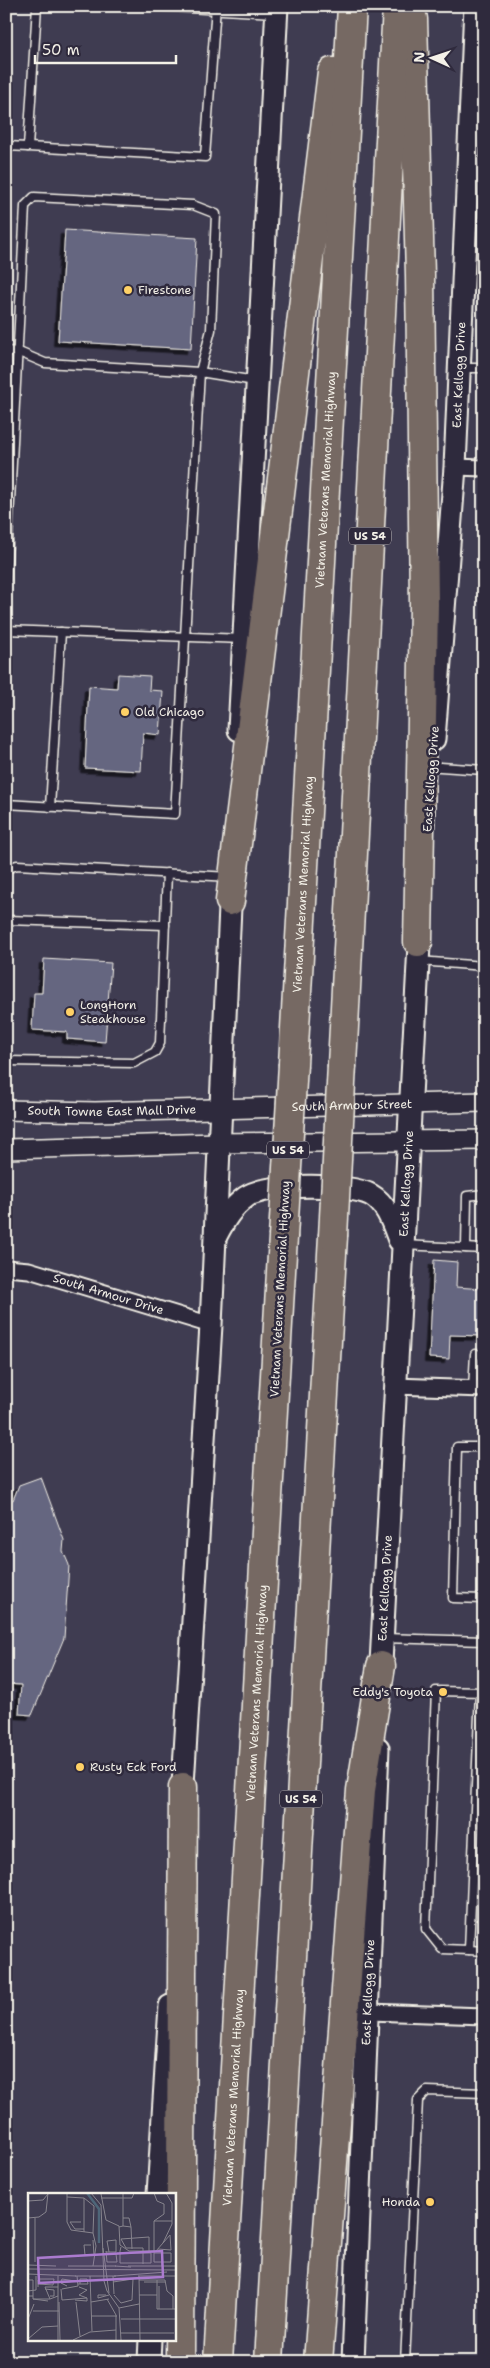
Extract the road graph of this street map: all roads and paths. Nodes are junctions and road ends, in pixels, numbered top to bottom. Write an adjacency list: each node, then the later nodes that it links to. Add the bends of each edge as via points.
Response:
1 (37, 6): 11 (lane)
2 (152, 6): 8 (lane)
3 (340, 6): 24 (highway)
4 (352, 6): 71 (highway, Vietnam Veterans Memorial Highway / US 54, bridge)
5 (397, 6): 72 (highway, US 54, bridge, via 333,1236)
6 (412, 6): 25 (highway, via 420,285)
7 (475, 6): 14 (main road, East Kellogg Drive, via 473,121)
8 (216, 8): 9 (lane); 11 (lane, via 205,157)
9 (276, 10): 17 (main road)
10 (6, 146): 11 (lane)
11 (28, 147)
12 (6, 351): 13 (lane)
13 (19, 352): 16 (lane, via 45,363); 16 (lane, via 25,206 34,198 193,204 216,214 211,330); 20 (lane)
14 (459, 368): 15 (lane); 18 (main road, East Kellogg Drive)
15 (484, 368)
16 (200, 372): 17 (lane); 23 (lane)
17 (257, 381): 24 (main road)
18 (454, 467): 19 (street); 25 (main road, East Kellogg Drive)
19 (484, 468)
20 (6, 580)
21 (6, 630): 22 (lane)
22 (61, 632): 23 (lane); 28 (lane)
23 (184, 637): 24 (lane); 28 (lane, via 175,814)
24 (253, 639): 31 (highway)
25 (426, 766): 26 (lane); 34 (highway)
26 (484, 770)
27 (6, 804): 28 (lane)
28 (50, 807)
29 (6, 869): 30 (lane, via 17,865)
30 (167, 873): 31 (lane); 33 (lane)
31 (231, 889): 39 (main road)
32 (6, 920): 33 (lane)
33 (165, 925): 36 (lane, via 160,1043 155,1052 134,1063)
34 (418, 951): 35 (lane); 38 (main road, East Kellogg Drive)
35 (484, 966)
36 (6, 1061)
37 (484, 1102): 38 (street, South Armour Street)
38 (410, 1103): 39 (street, South Armour Street); 42 (main road, East Kellogg Drive)
39 (219, 1108): 40 (street, South Towne East Mall Drive, via 95,1112); 43 (main road)
40 (6, 1110)
41 (484, 1140): 42 (street)
42 (408, 1142): 43 (street); 47 (main road, East Kellogg Drive)
43 (218, 1143): 44 (street); 46 (main road)
44 (6, 1149)
45 (484, 1194): 48 (lane, via 467,1196)
46 (214, 1241): 47 (main road, via 227,1214 247,1196 269,1188 346,1188 371,1196 390,1216); 51 (main road)
47 (402, 1247): 48 (lane); 53 (main road, East Kellogg Drive)
48 (466, 1248): 49 (lane)
49 (484, 1248)
50 (6, 1268): 51 (street, South Armour Drive, via 28,1270)
51 (211, 1325): 61 (main road)
52 (484, 1355): 54 (lane, via 474,1354)
53 (394, 1386): 54 (street); 57 (main road, East Kellogg Drive)
54 (478, 1389)
55 (484, 1447): 56 (lane, via 457,1447 453,1598)
56 (484, 1599)
57 (382, 1638): 58 (lane); 59 (main road, East Kellogg Drive)
58 (484, 1640)
59 (381, 1666): 64 (main road, East Kellogg Drive); 73 (highway, via 361,1790)
60 (482, 1692): 62 (lane); 62 (lane, via 436,1691 426,1929 442,1949)
61 (183, 1787): 67 (main road); 70 (highway)
62 (469, 1950): 63 (lane)
63 (484, 1951)
64 (368, 2012): 65 (street); 74 (main road, East Kellogg Drive)
65 (484, 2016)
66 (484, 2093): 75 (lane, via 427,2091 418,2100)
67 (158, 2193)
68 (150, 2340): 69 (main road)
69 (149, 2362)
70 (180, 2362)
71 (218, 2362)
72 (269, 2362)
73 (318, 2362)
74 (353, 2362)
75 (405, 2362)

